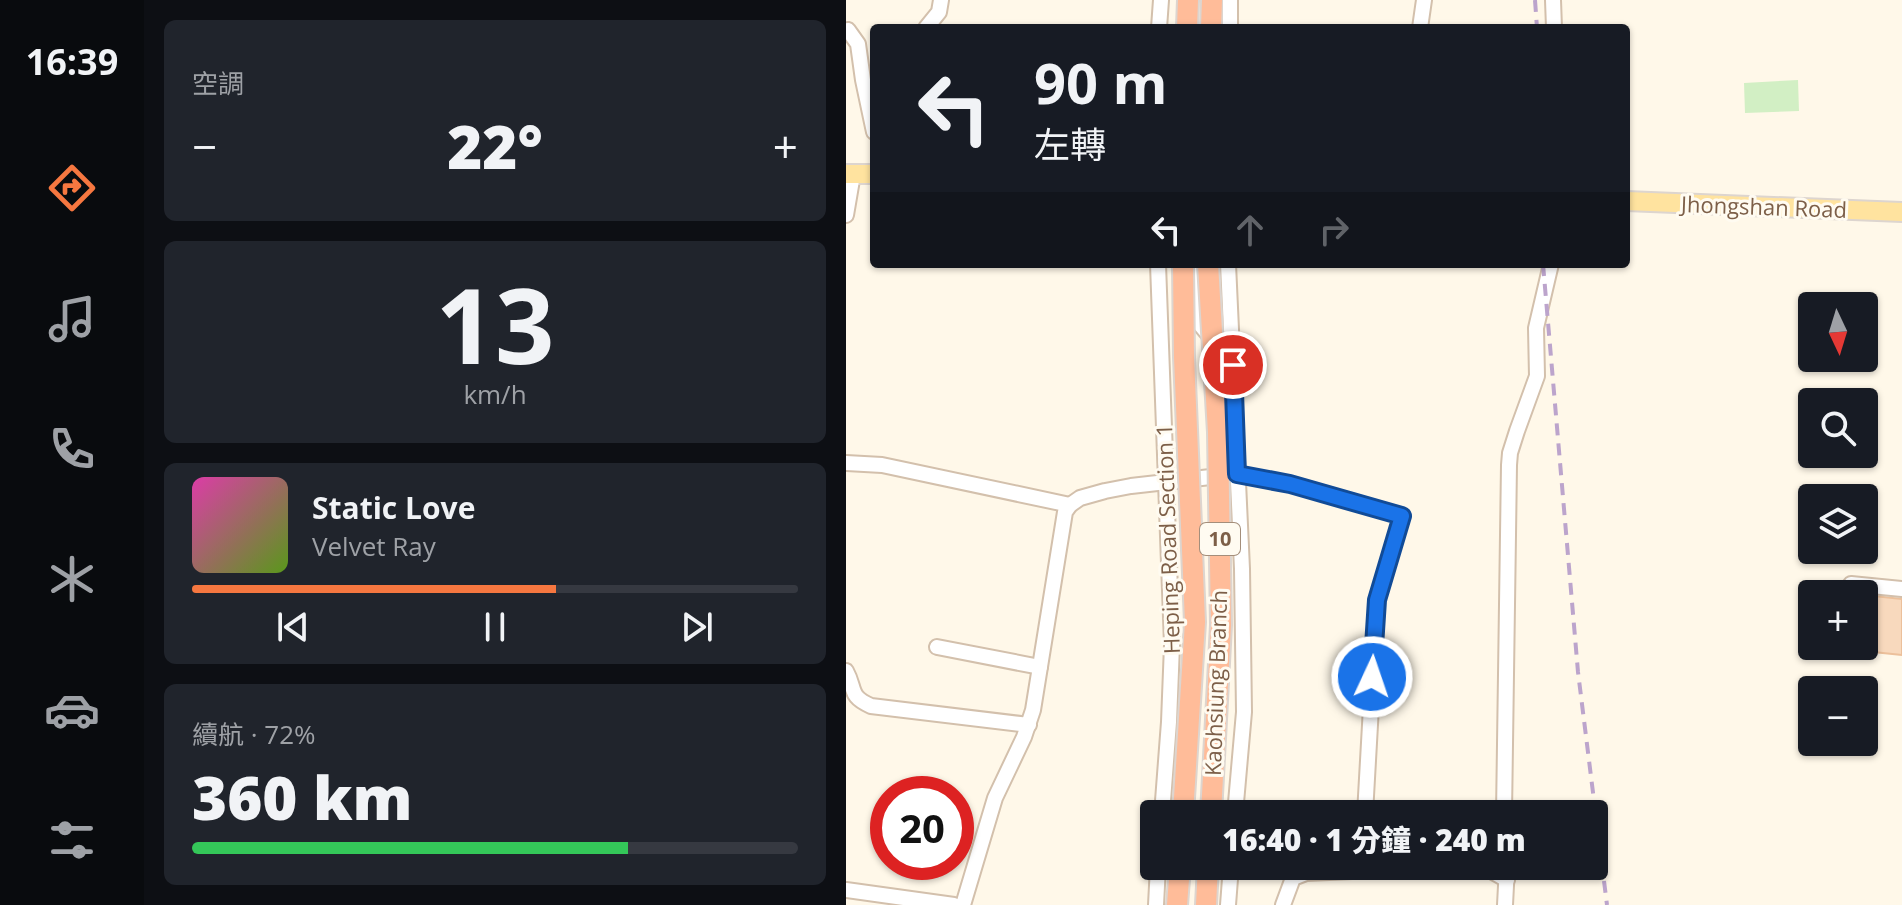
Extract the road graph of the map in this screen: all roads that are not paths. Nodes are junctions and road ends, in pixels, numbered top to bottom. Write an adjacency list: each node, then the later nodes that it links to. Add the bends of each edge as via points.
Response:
1 (941, 0): 8 (street)
2 (1161, 0): 9 (street)
3 (1188, 0): 10 (highway)
4 (1212, 0): 11 (highway)
5 (1230, 0): 12 (street)
6 (1424, 0): 13 (street)
7 (1553, 0): 14 (street)
8 (929, 24)
9 (1160, 24)
10 (1187, 24)
11 (1211, 24)
12 (1230, 24)
13 (1421, 24)
14 (1554, 24)
15 (848, 30): 16 (street, via 858,44)
16 (870, 113)
17 (849, 174): 18 (main road); 21 (street)
18 (870, 174)
19 (1630, 201): 20 (main road, Jhongshan Road)
20 (1902, 212)
21 (846, 215)
22 (1158, 268): 31 (street, Heping Road Section 1)
23 (1183, 268): 40 (highway, Kaohsiung Branch / 10, bridge, via 1195,622)
24 (1196, 268): 28 (street, via 1198,322)
25 (1208, 268): 41 (highway, Kaohsiung Branch / 10, bridge, via 1221,625)
26 (1228, 268): 28 (street)
27 (1550, 268): 44 (street, via 1536,328 1537,376 1510,453)
28 (1233, 365): 30 (street)
29 (846, 463): 32 (street, via 882,465)
30 (1237, 474): 31 (street); 42 (street, via 1244,712); 43 (street, via 1402,516 1377,600)
31 (1167, 483): 32 (street, via 1105,491); 39 (street, Heping Road Section 1, via 1172,645)
32 (1070, 505): 36 (street)
33 (1878, 587): 34 (street)
34 (1902, 589)
35 (937, 647): 36 (street)
36 (1040, 667): 38 (street)
37 (846, 671): 38 (street, via 854,695 871,706)
38 (1029, 725): 53 (street, via 995,798)
39 (1163, 800)
40 (1184, 800)
41 (1212, 800)
42 (1236, 800)
43 (1366, 800)
44 (1504, 800)
45 (1157, 880): 54 (street)
46 (1179, 880): 55 (highway)
47 (1207, 880): 56 (highway)
48 (1230, 880): 57 (street)
49 (1292, 880): 58 (street)
50 (1507, 880): 59 (street)
51 (846, 890): 52 (street)
52 (954, 905)
53 (963, 905)
54 (1156, 905)
55 (1177, 905)
56 (1206, 905)
57 (1228, 905)
58 (1283, 905)
59 (1505, 905)

